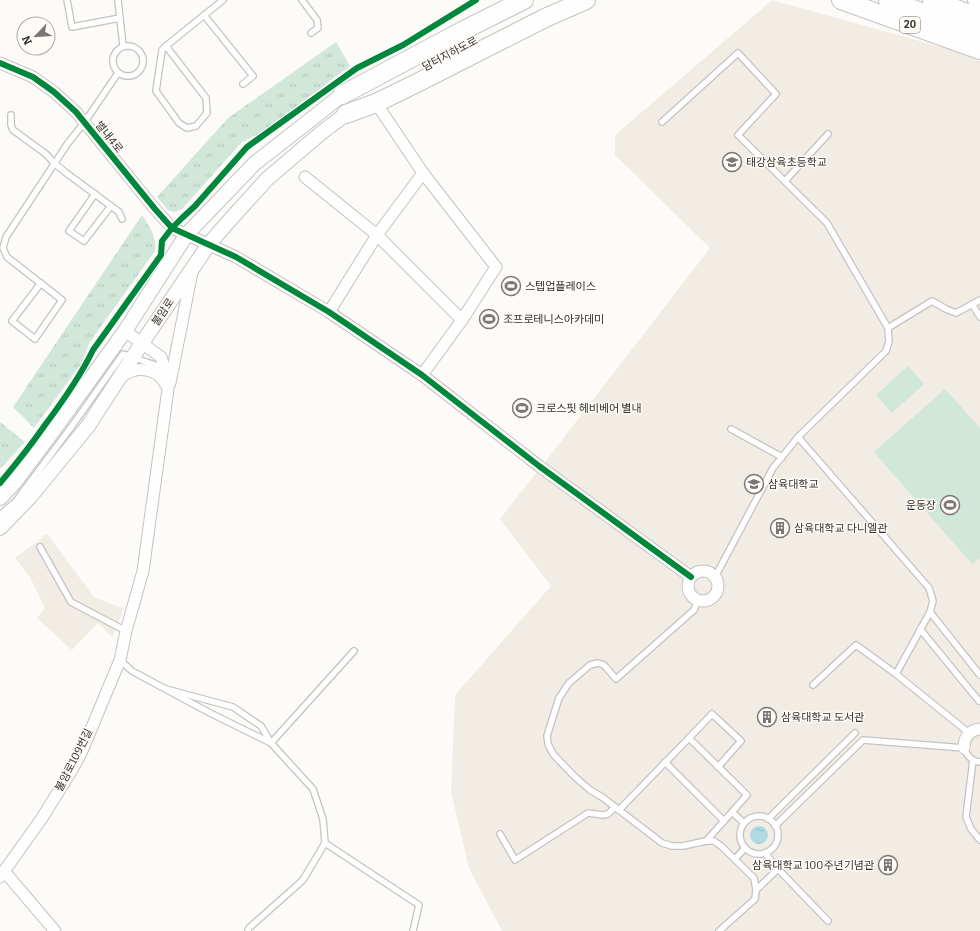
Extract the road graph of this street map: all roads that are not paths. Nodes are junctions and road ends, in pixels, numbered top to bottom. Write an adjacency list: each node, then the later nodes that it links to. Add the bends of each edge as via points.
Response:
1 (67, 0): 15 (lane, via 72,27)
2 (118, 0): 15 (lane)
3 (223, 0): 14 (lane)
4 (302, 0): 17 (lane, via 316,20 318,28)
5 (500, 0): 25 (main road, via 416,46)
6 (524, 0): 25 (main road, 담터지하도로)
7 (556, 0): 28 (main road, 담터지하도로, via 381,91)
8 (586, 0): 26 (main road)
9 (841, 0): 21 (main road, 20)
10 (888, 0): 18 (main road, 20)
11 (932, 0): 16 (main road)
12 (977, 0): 13 (main road)
13 (980, 1)
14 (204, 15): 20 (lane); 24 (lane, via 253,76)
15 (120, 18): 19 (lane)
16 (980, 18)
17 (312, 33)
18 (980, 33)
19 (123, 46): 23 (lane, via 114,53 113,58 113,64); 23 (lane, via 132,45 137,48 144,60 141,70 133,76)
20 (166, 46): 20 (lane, via 162,50 156,91 179,123 187,128 196,126 207,113 206,98)
21 (980, 50)
22 (2, 63): 30 (street, 별내4로, via 33,77 54,92)
23 (118, 72): 30 (lane)
24 (243, 84)
25 (342, 95): 39 (street, 불암로, via 254,164)
26 (376, 103): 28 (main road); 33 (street)
27 (11, 114): 32 (lane, via 13,130)
28 (346, 114): 41 (street, 불암로, via 267,179)
29 (662, 122): 35 (lane, via 738,53 776,94 738,135)
30 (84, 123): 32 (lane); 39 (street, 별내4로, via 172,228)
31 (828, 134): 35 (lane)
32 (54, 163): 36 (lane); 43 (lane, via 6,237 3,248 7,257)
33 (423, 173): 40 (street); 48 (street, via 496,267)
34 (305, 177): 40 (street)
35 (785, 181): 49 (lane, via 827,223)
36 (95, 194): 37 (lane); 37 (lane, via 70,231 84,241)
37 (111, 206): 38 (lane, via 119,212)
38 (122, 219)
39 (187, 234): 41 (street, 별내4로); 50 (street, 불암로)
40 (377, 236): 46 (street); 48 (street)
41 (209, 244): 42 (street, 불암로); 46 (street, 별내4로, via 236,257)
42 (192, 270): 51 (street, 불암로); 56 (street)
43 (40, 283): 43 (lane, via 62,300 35,339 12,321)
44 (980, 300): 45 (lane)
45 (972, 304): 47 (lane); 49 (lane, via 956,313 932,301)
46 (329, 312): 54 (street, 별내4로)
47 (980, 317)
48 (462, 320): 54 (street)
49 (888, 328): 58 (lane, via 889,340 886,351)
50 (125, 331): 51 (street); 60 (street, 불암로, via 46,441)
51 (142, 344): 52 (street, 불암로); 53 (street, via 161,357)
52 (133, 357): 53 (lane); 55 (street, 불암로); 61 (lane, via 123,354 16,501)
53 (164, 368): 56 (street)
54 (422, 375): 64 (street, 별내4로, via 539,466)
55 (120, 377): 56 (street, via 134,370 155,372 164,379); 62 (street, 불암로, via 88,426 30,497)
56 (168, 389): 69 (street, 불암로109번길, via 144,571)
57 (731, 428): 59 (lane)
58 (798, 437): 59 (lane); 67 (lane, via 929,588 933,601)
59 (782, 457): 65 (lane, via 773,468)
60 (0, 498)
61 (0, 515)
62 (0, 528)
63 (40, 547): 69 (lane, via 71,602)
64 (691, 577): 65 (street, via 698,571 703,571); 66 (street, via 688,590)
65 (715, 577): 66 (street, via 717,590 711,598)
66 (698, 600): 87 (lane, via 694,610 616,679 604,665 590,665 569,683 559,698 547,736 553,754 590,790)
67 (930, 612): 68 (lane); 73 (lane)
68 (920, 629): 72 (lane); 76 (lane)
69 (126, 631): 71 (street, 불암로109번길)
70 (354, 651): 81 (lane)
71 (120, 660): 75 (lane, via 132,671); 101 (street, 불암로109번길, via 73,768 42,818)
72 (896, 674): 74 (lane, via 856,645); 79 (lane)
73 (980, 675)
74 (813, 684)
75 (166, 689): 81 (lane); 81 (lane, via 232,707 261,726)
76 (980, 700)
77 (980, 729): 79 (street)
78 (855, 733): 89 (lane)
79 (969, 733): 82 (street)
80 (689, 738): 84 (lane); 86 (lane); 86 (lane, via 712,714 741,741)
81 (271, 743): 96 (lane, via 313,789 323,819)
82 (964, 748): 83 (lane); 92 (lane, via 863,740)
83 (973, 760): 85 (lane); 94 (lane, via 966,817 970,829)
84 (665, 762): 87 (lane); 90 (lane)
85 (980, 762)
86 (718, 767): 88 (lane, via 747,796)
87 (617, 808): 93 (lane, via 603,815 588,813 516,860); 95 (lane, via 662,843 683,846)
88 (732, 812): 90 (lane); 91 (lane)
89 (768, 819): 91 (lane, via 758,816); 92 (lane)
90 (724, 821): 95 (lane)
91 (744, 823): 97 (lane, via 740,838)
92 (775, 826): 98 (lane, via 778,837)
93 (500, 834)
94 (980, 840)
95 (706, 841): 99 (lane, via 714,841)
96 (325, 843): 105 (lane, via 303,880); 106 (lane, via 418,905)
97 (745, 848): 98 (lane, via 754,853); 99 (lane)
98 (765, 853): 100 (lane)
99 (735, 860): 102 (lane, via 754,878)
100 (778, 868): 102 (lane); 103 (lane)
101 (2, 874): 104 (street)
102 (756, 890): 107 (lane, via 755,898)
103 (828, 921)
104 (55, 931)
105 (248, 931)
106 (413, 931)
107 (719, 931)

